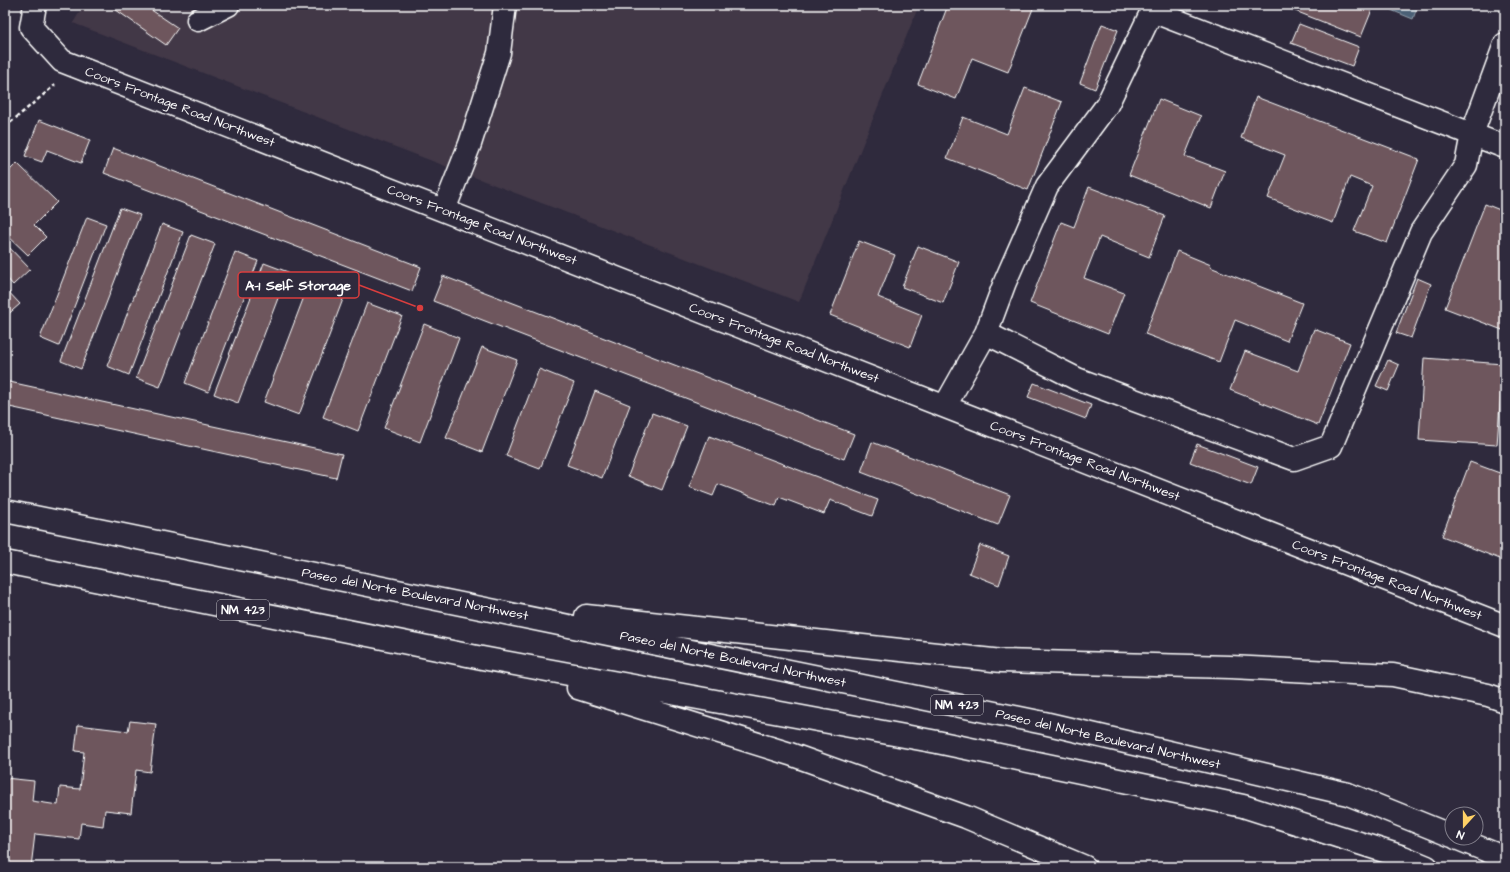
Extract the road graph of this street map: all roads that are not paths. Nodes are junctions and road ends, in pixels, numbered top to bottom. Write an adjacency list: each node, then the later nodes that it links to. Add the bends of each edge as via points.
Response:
1 (35, 5): 9 (main road, Coors Frontage Road Northwest, via 31,27 70,64)
2 (228, 5): 5 (main road)
3 (504, 5): 9 (main road, via 499,53 470,144)
4 (1153, 8): 7 (main road); 10 (main road, via 1107,105 1047,186)
5 (198, 20)
6 (1505, 44): 7 (main road)
7 (1472, 134): 8 (main road); 10 (main road, via 1466,165 1421,232 1331,446 1294,459 1077,380)
8 (1505, 147)
9 (444, 210): 11 (main road, Coors Frontage Road Northwest)
10 (986, 333): 11 (main road)
11 (945, 406): 15 (main road, Coors Frontage Road Northwest)
12 (5, 511): 14 (main road, Paseo del Norte Boulevard Northwest / NM 423)
13 (5, 562): 16 (main road, NM 423)
14 (454, 602): 17 (main road, via 1002,661 1230,667 1393,675 1488,695); 18 (main road, Paseo del Norte Boulevard Northwest / NM 423, via 1052,724 1348,794)
15 (1505, 626)
16 (482, 658): 21 (main road, via 790,754 966,817); 22 (main road, NM 423, via 937,742 1243,806)
17 (1505, 701)
18 (1444, 833)
19 (1476, 846): 20 (main road)
20 (1505, 858)
21 (1085, 867)
22 (1427, 867)

